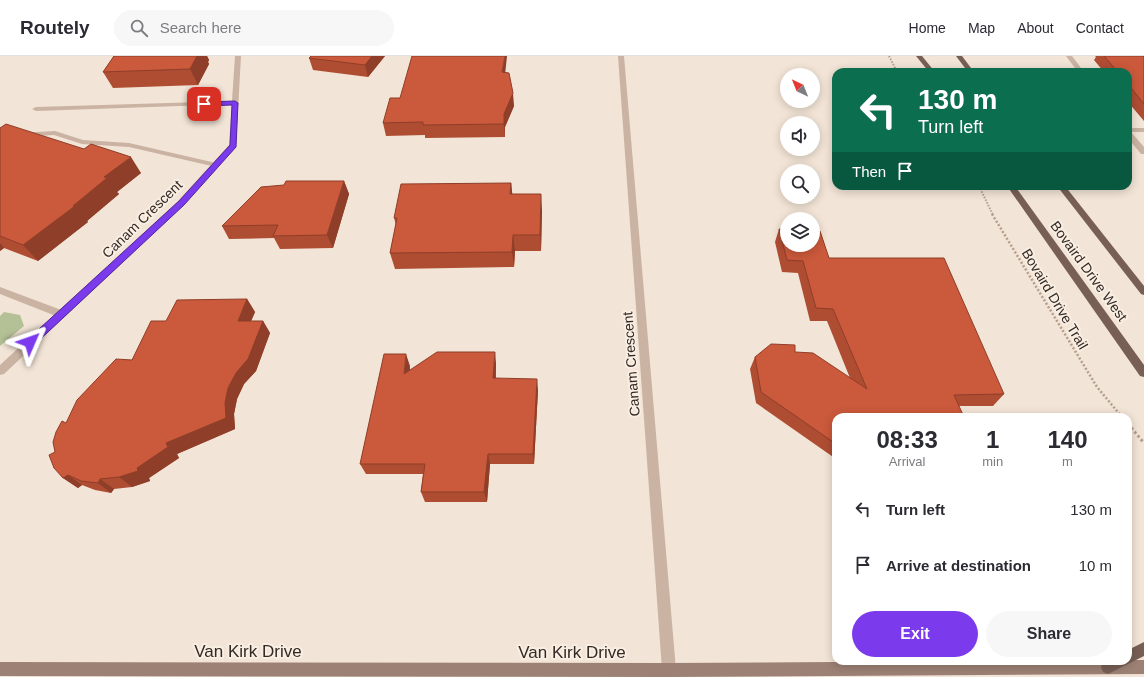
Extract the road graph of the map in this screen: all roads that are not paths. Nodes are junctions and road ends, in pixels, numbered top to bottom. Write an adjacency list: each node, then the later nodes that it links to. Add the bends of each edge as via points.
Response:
1 (238, 56): 9 (street, Canam Crescent)
2 (621, 56): 31 (street, Canam Crescent)
3 (919, 56): 6 (main road)
4 (959, 56): 7 (main road)
5 (1069, 56): 8 (street)
6 (929, 68)
7 (968, 68)
8 (1078, 68)
9 (235, 103): 10 (street); 16 (street, Canam Crescent, via 233,145)
10 (36, 109)
11 (1144, 130): 12 (street)
12 (1132, 131)
13 (0, 136): 16 (street, via 54,133 82,142 129,145)
14 (1132, 136): 15 (street)
15 (1144, 152)
16 (216, 165): 21 (street, Canam Crescent, via 181,203)
17 (1014, 190): 23 (main road, Bovaird Drive West)
18 (1064, 190): 20 (main road, Bovaird Drive West)
19 (1, 291): 21 (street)
20 (1144, 292)
21 (61, 314): 22 (street, Canam Crescent)
22 (0, 371)
23 (1144, 373)
24 (1144, 649): 25 (main road)
25 (1132, 655)
26 (1112, 665): 27 (main road)
27 (1108, 667): 28 (street, Van Kirk Drive); 31 (street, Van Kirk Drive)
28 (1144, 667)
29 (0, 669): 30 (street, Van Kirk Drive)
30 (356, 673): 31 (street, Van Kirk Drive)
31 (669, 673)

